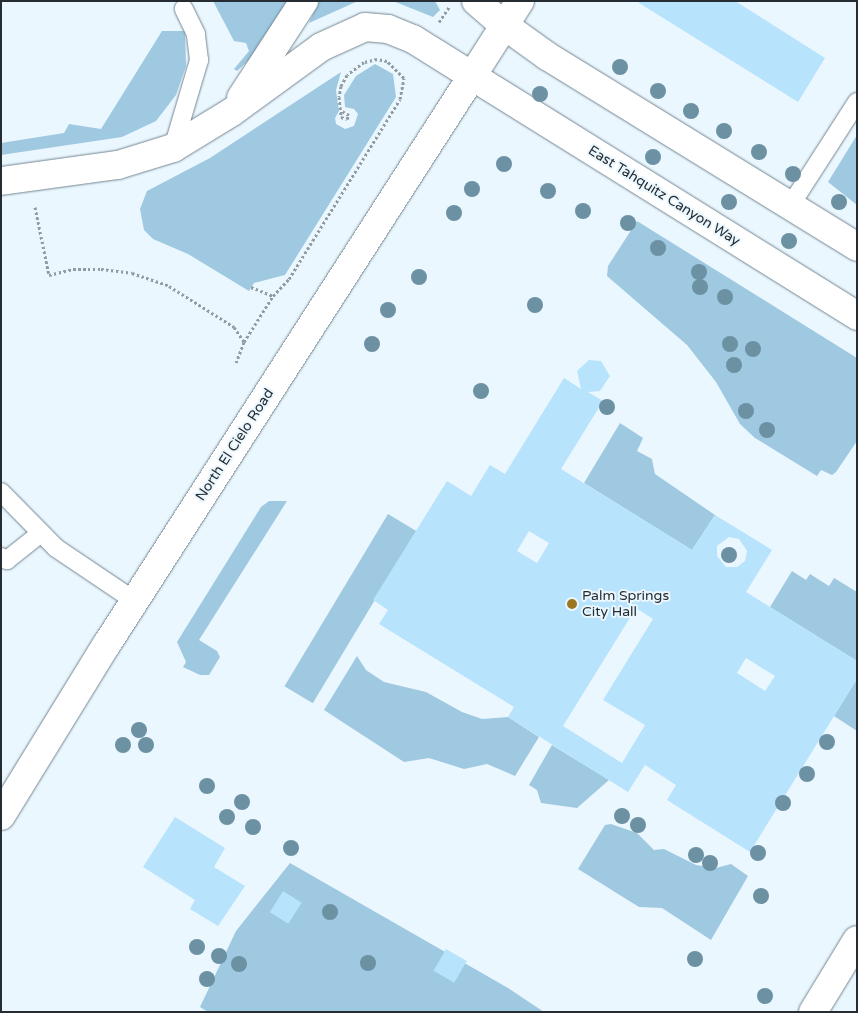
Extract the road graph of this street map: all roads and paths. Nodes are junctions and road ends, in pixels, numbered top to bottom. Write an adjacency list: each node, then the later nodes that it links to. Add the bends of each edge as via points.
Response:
1 (304, 1): 9 (street)
2 (476, 1): 5 (street)
3 (520, 1): 5 (street, North El Cielo Road)
4 (184, 8): 10 (lane, via 196,34 199,60)
5 (504, 25): 6 (street, North El Cielo Road); 12 (street, via 546,56)
6 (472, 76): 9 (street, East Tahquitz Canyon Way, via 413,39 388,29 365,27 321,47); 17 (street, East Tahquitz Canyon Way); 24 (street, North El Cielo Road)
7 (857, 102): 12 (lane)
8 (342, 111): 16 (path, via 339,97 342,86 347,75 364,62 387,61 404,78 400,99 289,279)
9 (232, 112): 10 (street, East Tahquitz Canyon Way)
10 (172, 148): 11 (street, East Tahquitz Canyon Way, via 118,165)
11 (1, 182)
12 (790, 206): 14 (street)
13 (28, 208): 18 (path, via 37,207 49,276 73,269 132,273 170,286 234,327)
14 (857, 247)
15 (251, 287): 16 (path)
16 (273, 296): 18 (path)
17 (857, 316)
18 (244, 342): 19 (path)
19 (236, 363)
20 (1, 492): 21 (lane)
21 (8, 504): 22 (lane)
22 (41, 533): 23 (lane, via 7,560); 24 (lane, via 56,548)
23 (1, 557)
24 (135, 601): 25 (street, North El Cielo Road)
25 (1, 816)
26 (857, 940): 27 (street)
27 (813, 1012)

